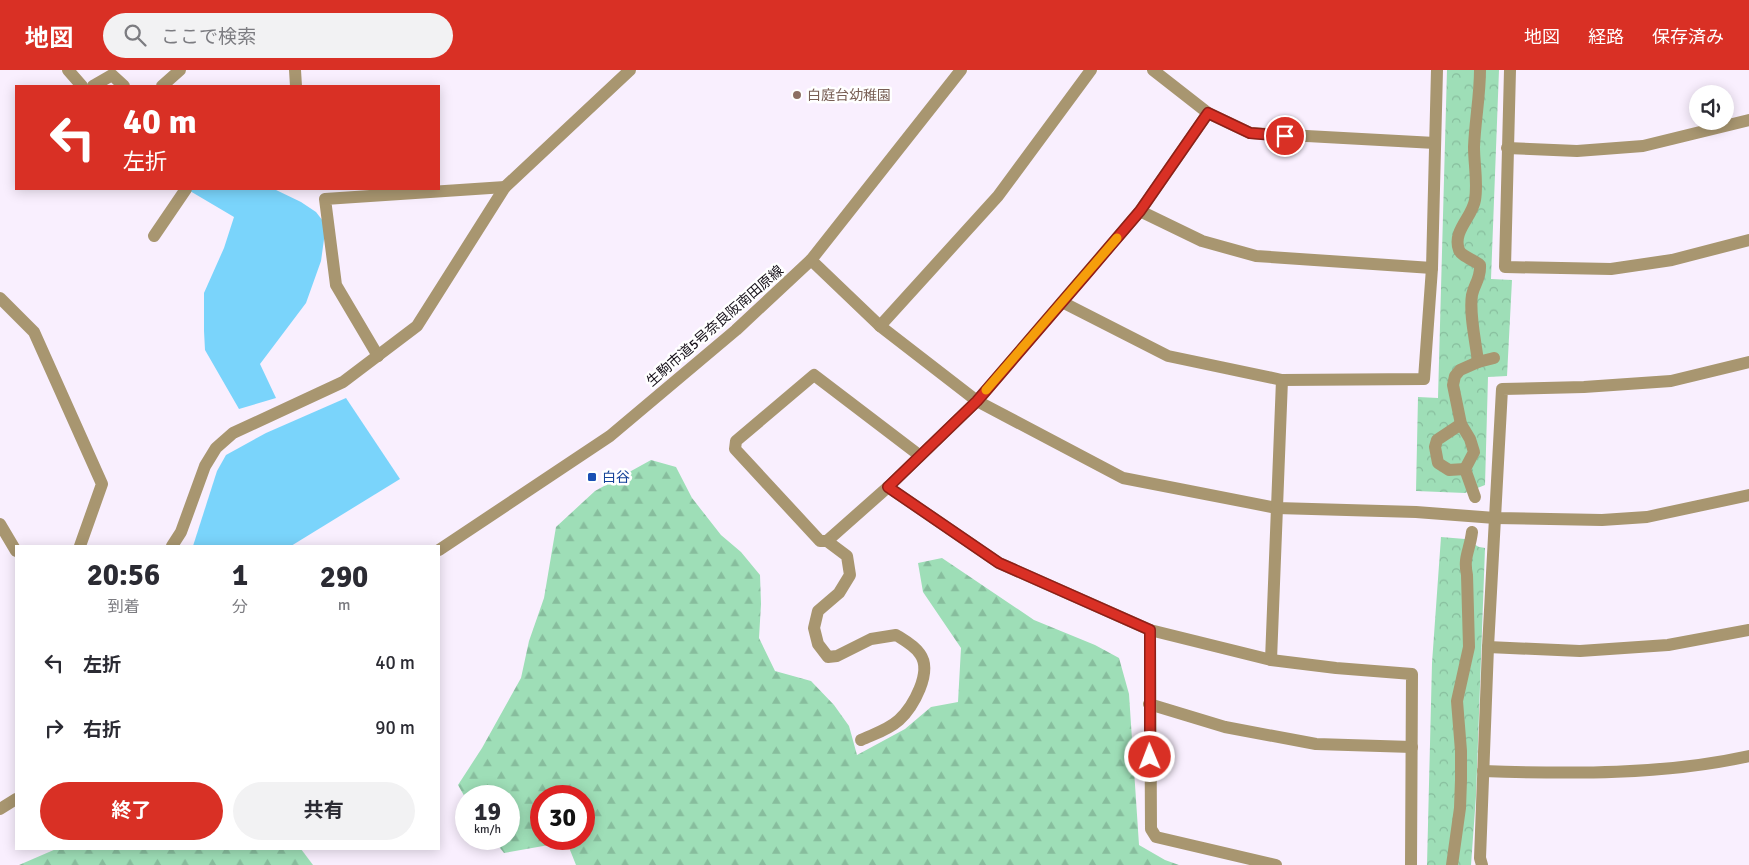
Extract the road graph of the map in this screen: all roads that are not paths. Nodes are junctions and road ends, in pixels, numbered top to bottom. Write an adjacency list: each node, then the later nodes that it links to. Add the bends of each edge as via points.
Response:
1 (68, 70): 11 (street)
2 (180, 70): 14 (street)
3 (296, 70): 15 (street)
4 (630, 70): 20 (street)
5 (961, 70): 28 (street, 生駒市道5号奈良阪南田原線)
6 (1091, 70): 32 (street, via 998,196)
7 (1153, 70): 16 (street)
8 (1437, 70): 18 (street)
9 (1480, 70): 35 (street, via 1474,148 1475,201 1458,235 1459,252 1480,265 1478,282 1472,294)
10 (1510, 70): 19 (street)
11 (81, 85)
12 (95, 85): 13 (street, via 112,75)
13 (123, 85)
14 (163, 85)
15 (296, 85)
16 (1208, 113): 18 (street, via 1250,133); 25 (street)
17 (1749, 120): 19 (street, via 1643,146 1577,151)
18 (1435, 143): 29 (street)
19 (1507, 148): 27 (street, via 1505,267 1611,269 1672,260)
20 (504, 187): 21 (street); 33 (street, via 417,326)
21 (440, 189)
22 (185, 190): 26 (street)
23 (426, 190): 24 (street)
24 (322, 194): 33 (street, via 336,285)
25 (1140, 211): 29 (street, via 1202,241 1256,256); 31 (street)
26 (154, 236)
27 (1749, 240)
28 (811, 260): 32 (street); 53 (street, 生駒市道5号奈良阪南田原線, via 736,330 610,436)
29 (1432, 268): 37 (street, via 1424,379)
30 (0, 298): 50 (street, via 34,332 102,484)
31 (1062, 302): 37 (street, via 1168,356); 38 (street)
32 (880, 326): 38 (street)
33 (378, 356): 51 (street, via 343,382 233,432 216,448 205,466 182,532)
34 (1494, 358): 35 (street)
35 (1478, 362): 39 (street, via 1460,370 1455,376 1453,385)
36 (1749, 362): 46 (street, via 1672,381 1502,389)
37 (1282, 380): 45 (street)
38 (977, 401): 40 (street); 45 (street, via 1123,478)
39 (1461, 424): 41 (street, via 1474,452); 41 (street, via 1437,440 1435,448 1438,463 1443,467 1448,470)
40 (919, 455): 42 (street); 49 (street, via 814,375 736,442 736,449 820,541)
41 (1466, 469): 44 (street)
42 (888, 487): 49 (street); 54 (street, via 999,563)
43 (1749, 495): 46 (street, via 1647,517 1602,520)
44 (1475, 497)
45 (1278, 508): 46 (street); 57 (street)
46 (1494, 518): 56 (street)
47 (0, 524): 52 (street)
48 (1472, 532): 67 (street, via 1464,564 1469,647 1457,701 1461,780)
49 (828, 541): 59 (street, via 847,556 850,574 839,592 818,611 814,628 818,644 828,657 837,656 871,639 896,635 921,655 924,673 918,695 899,720)
50 (80, 545)
51 (173, 545)
52 (15, 549)
53 (440, 549)
54 (1150, 630): 57 (street); 58 (street)
55 (1749, 630): 56 (street, via 1668,645 1580,651)
56 (1488, 647): 62 (street)
57 (1271, 660): 60 (street, via 1412,674)
58 (1149, 704): 60 (street, via 1225,727 1316,744); 65 (street, via 1151,829 1156,837)
59 (861, 740)
60 (1412, 747): 66 (street)
61 (1749, 756): 62 (street, via 1657,769 1553,774)
62 (1483, 771): 68 (street)
63 (15, 800): 64 (street)
64 (0, 809)
65 (1276, 865)
66 (1411, 865)
67 (1452, 865)
68 (1482, 865)

